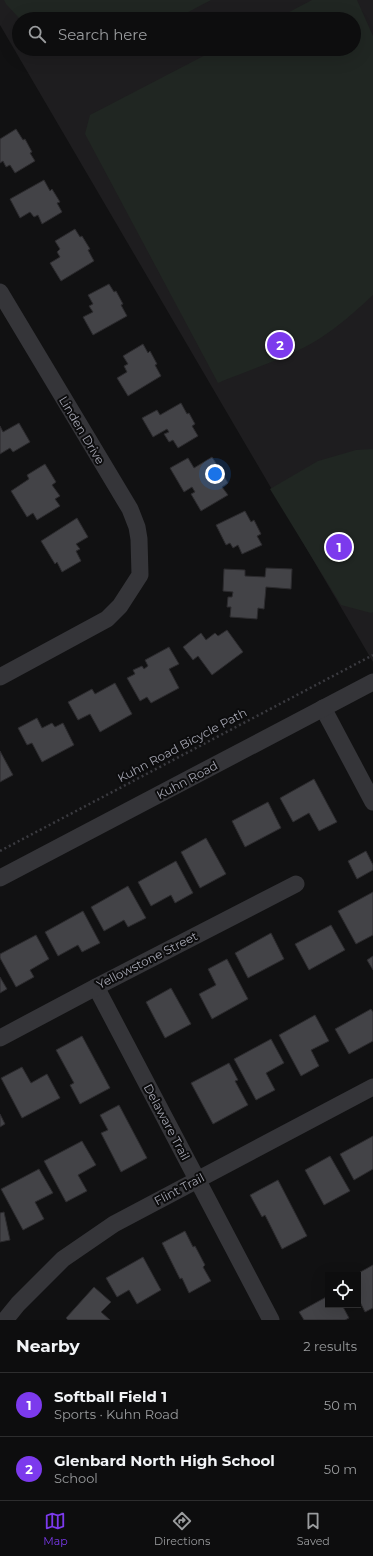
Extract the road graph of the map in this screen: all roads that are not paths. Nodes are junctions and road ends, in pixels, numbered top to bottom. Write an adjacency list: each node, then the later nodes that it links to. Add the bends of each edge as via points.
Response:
1 (0, 292): 2 (street, Linden Drive, via 130,509 139,539 140,575 120,606 107,619)
2 (0, 677)
3 (373, 682): 4 (street, Kuhn Road)
4 (323, 708): 5 (street); 6 (street, Kuhn Road)
5 (373, 802)
6 (0, 878)
7 (296, 884): 8 (street, Yellowstone Street)
8 (96, 987): 9 (street, Yellowstone Street); 11 (street, Delaware Trail)
9 (0, 1038)
10 (373, 1087): 11 (street, Flint Trail)
11 (197, 1179): 12 (street, Flint Trail, via 114,1224 82,1245 50,1271); 13 (street, Delaware Trail)
12 (5, 1320)
13 (271, 1320)

